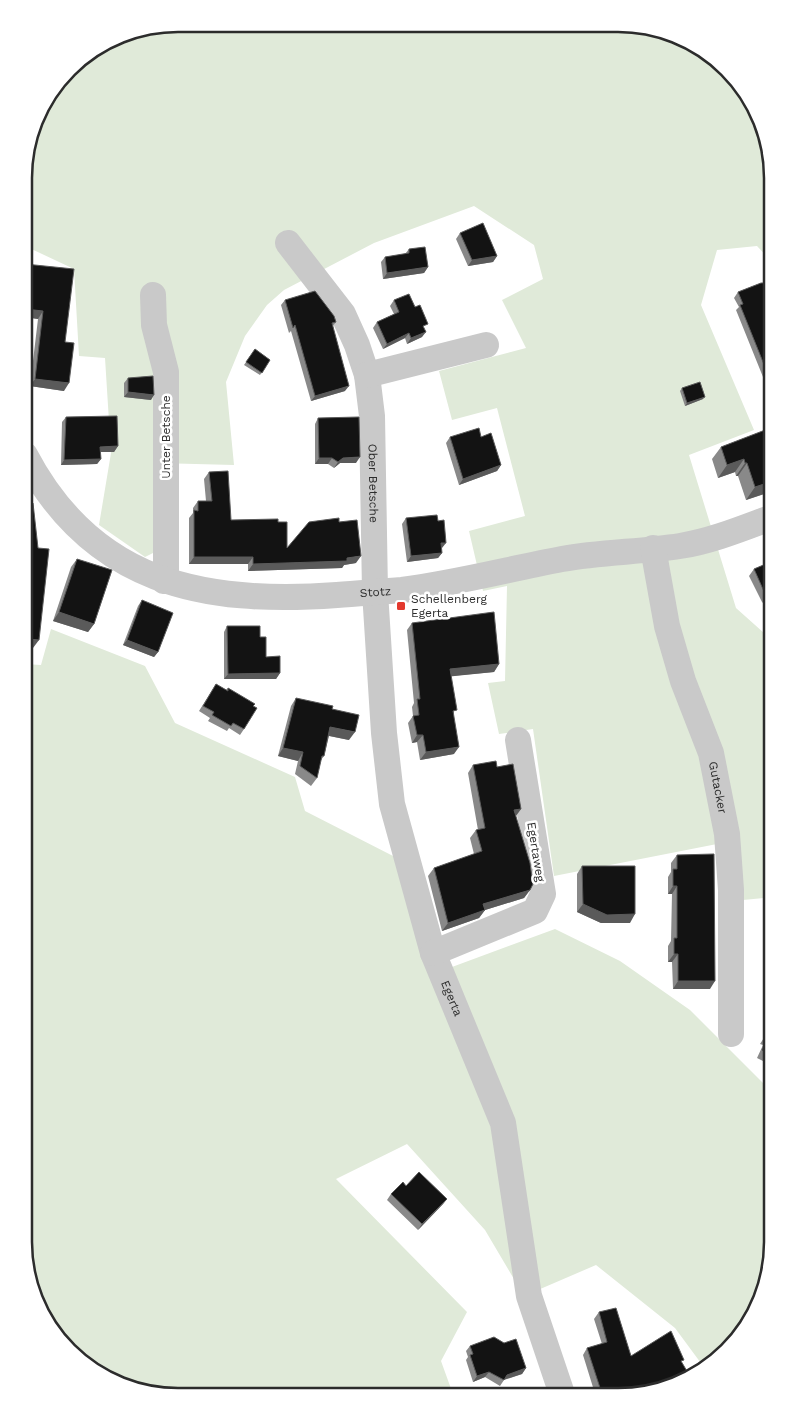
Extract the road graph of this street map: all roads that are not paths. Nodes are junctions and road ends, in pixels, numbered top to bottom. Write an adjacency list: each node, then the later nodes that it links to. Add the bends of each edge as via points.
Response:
1 (288, 243): 4 (street, Ober Betsche, via 343,314)
2 (153, 295): 8 (street, Unter Betsche, via 154,324 166,372)
3 (486, 345): 4 (street)
4 (367, 375): 9 (street, Ober Betsche, via 372,416)
5 (32, 465): 8 (street, Stotz, via 60,507 91,539 128,564)
6 (764, 520): 7 (street, Stotz, via 702,542)
7 (654, 548): 9 (street, Stotz, via 582,556 438,584); 12 (street, Gutacker, via 667,626 683,681 711,753 727,834 731,890)
8 (164, 581): 9 (street, Stotz, via 233,596 296,598)
9 (375, 592): 11 (street, Egerta, via 392,804)
10 (518, 740): 11 (street, Egertaweg, via 544,894 535,911)
11 (433, 953): 13 (street, Egerta, via 503,1123 528,1296)
12 (731, 1034)
13 (560, 1388)

